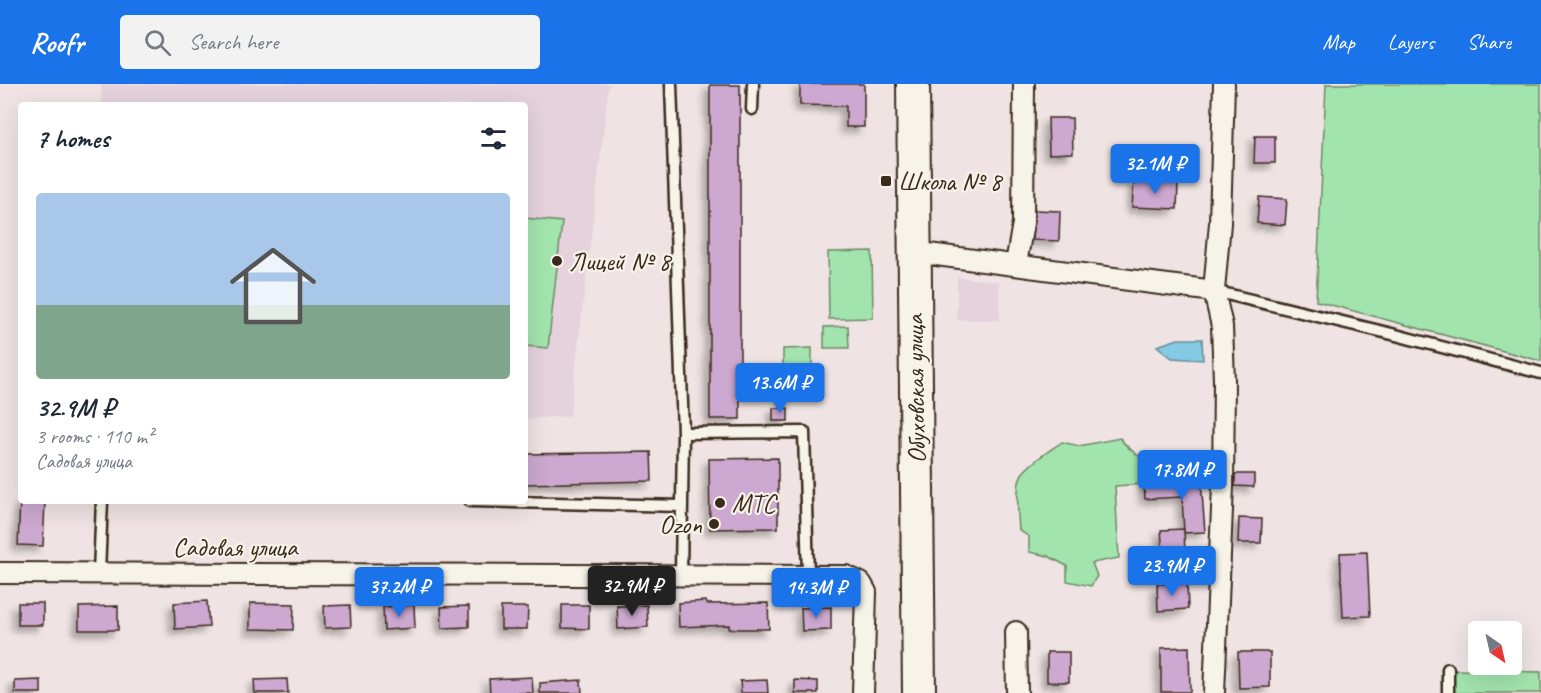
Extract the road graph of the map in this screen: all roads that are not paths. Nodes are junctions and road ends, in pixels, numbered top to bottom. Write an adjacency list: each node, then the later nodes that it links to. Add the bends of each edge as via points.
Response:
1 (672, 84): 11 (lane)
2 (753, 84): 6 (lane)
3 (913, 84): 7 (main road, Обуховская улица)
4 (1024, 84): 8 (street, via 1023,223)
5 (1224, 84): 9 (street)
6 (752, 109)
7 (913, 252): 8 (street); 22 (main road, Обуховская улица)
8 (1016, 264): 9 (street)
9 (1214, 291): 10 (lane); 24 (street, via 1222,326 1224,381)
10 (1541, 373)
11 (683, 433): 14 (lane); 18 (lane, via 804,432)
12 (528, 502): 14 (lane)
13 (102, 504): 16 (lane)
14 (682, 506): 17 (lane)
15 (0, 573): 16 (street, Садовая улица)
16 (99, 573): 17 (street, Садовая улица)
17 (681, 575): 18 (street, Садовая улица)
18 (808, 575): 21 (street, Садовая улица, via 846,576 864,587)
19 (1016, 632): 23 (street)
20 (1448, 669): 25 (lane)
21 (863, 693)
22 (919, 693)
23 (1017, 693)
24 (1214, 693)
25 (1448, 693)

